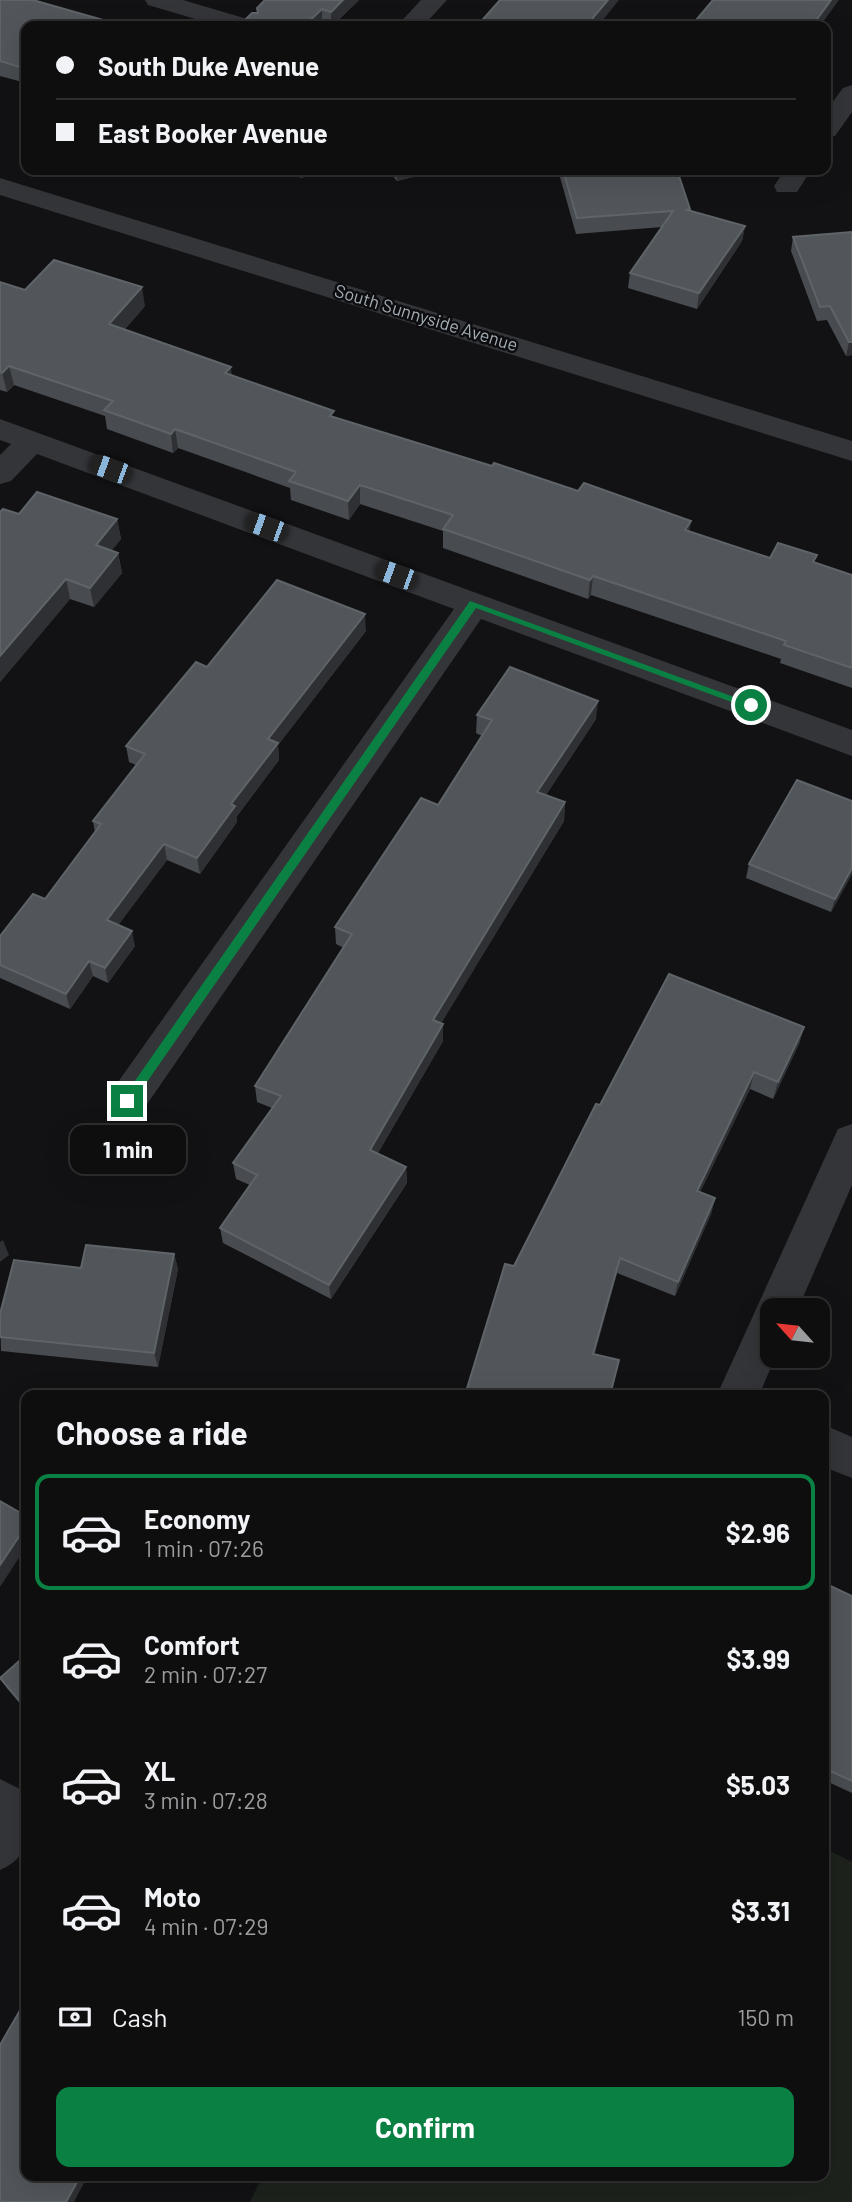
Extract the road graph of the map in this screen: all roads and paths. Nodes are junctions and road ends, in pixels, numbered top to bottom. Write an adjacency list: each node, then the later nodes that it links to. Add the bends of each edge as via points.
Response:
1 (157, 0): 3 (street)
2 (435, 0): 4 (street)
3 (229, 21)
4 (414, 21)
5 (852, 93): 6 (street)
6 (831, 123)
7 (0, 186): 10 (street, South Sunnyside Avenue)
8 (0, 429): 9 (street)
9 (32, 440): 11 (street); 12 (street)
10 (852, 451)
11 (0, 474)
12 (474, 604): 13 (street); 14 (street)
13 (852, 743)
14 (127, 1101)
15 (852, 1141): 16 (street)
16 (782, 1298)
17 (760, 1347): 18 (street)
18 (740, 1390)
19 (829, 1447): 20 (street)
20 (852, 1458)

